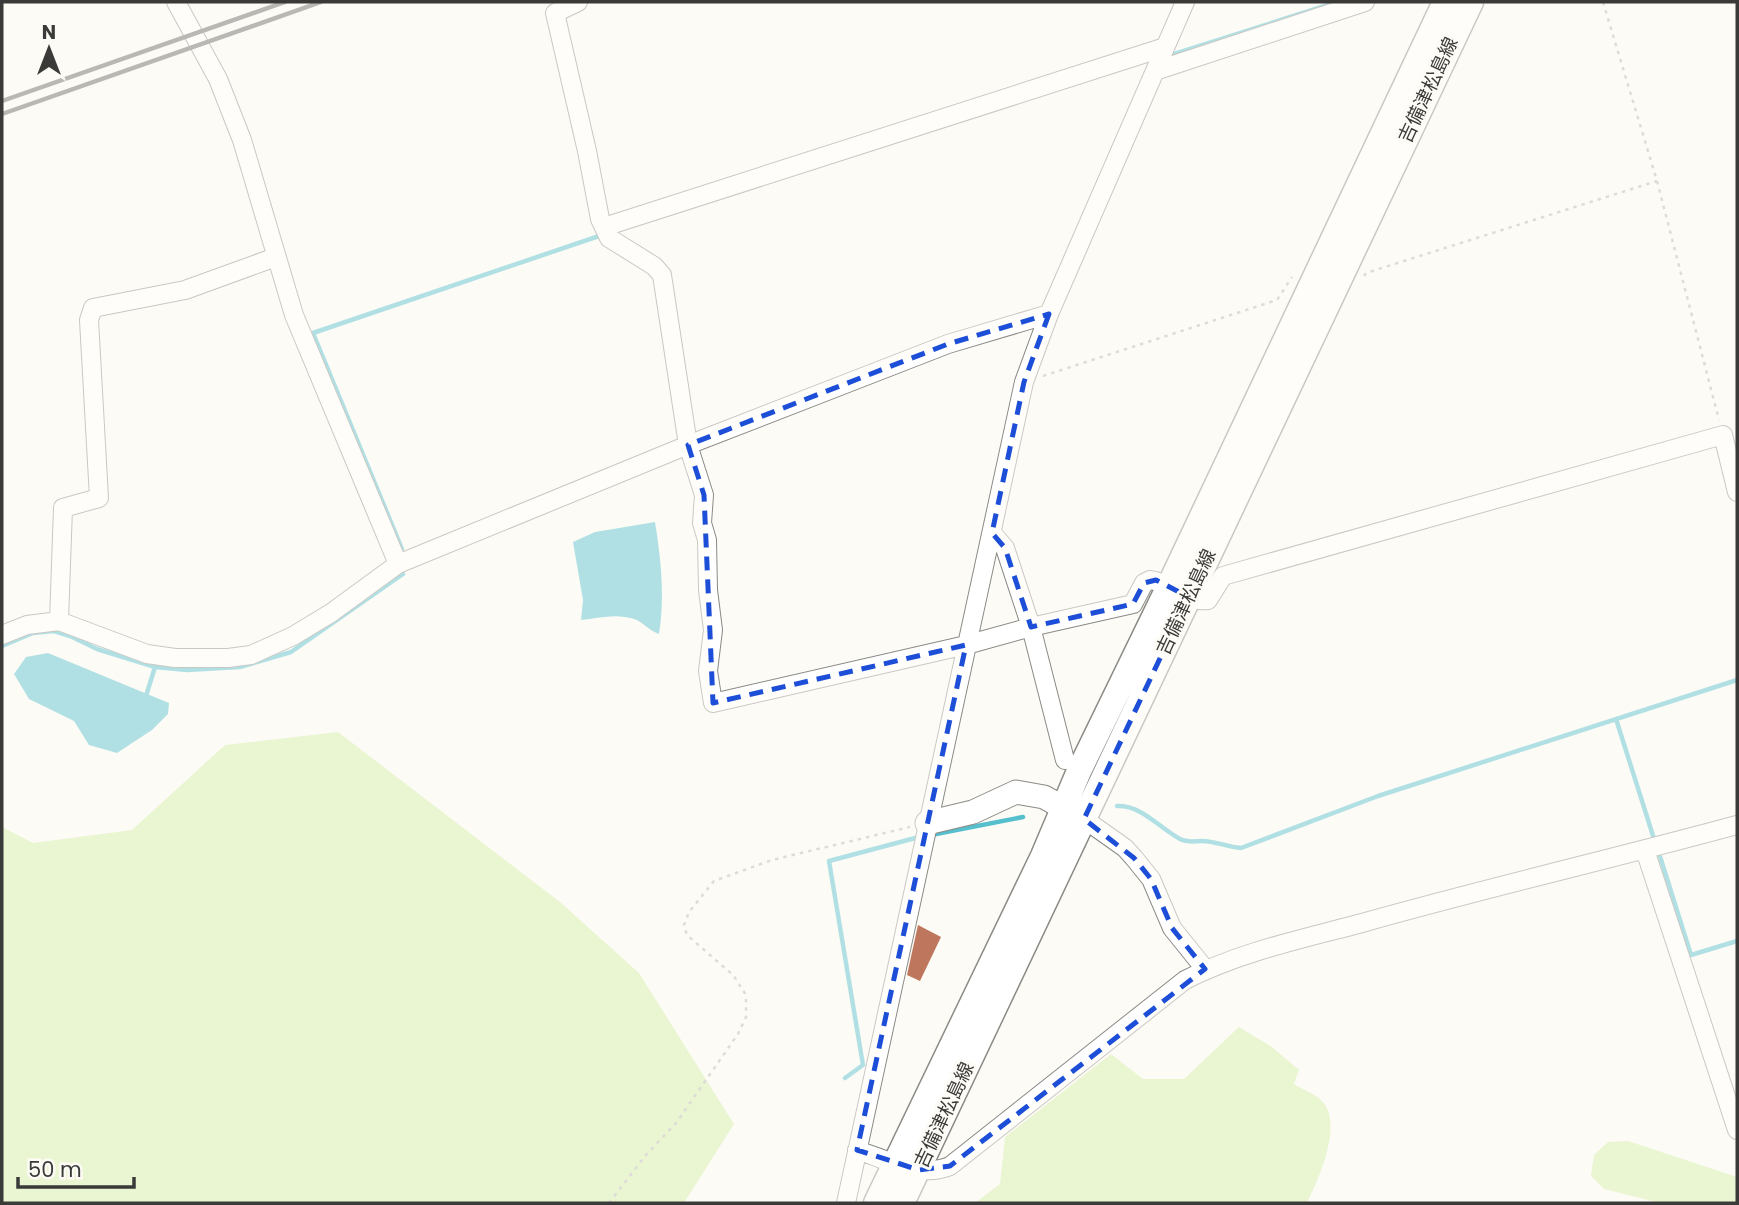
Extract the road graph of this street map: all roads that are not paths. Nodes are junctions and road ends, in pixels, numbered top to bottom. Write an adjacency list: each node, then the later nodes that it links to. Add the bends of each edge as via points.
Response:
1 (176, 2): 9 (street, via 218,79 242,141)
2 (578, 2): 8 (street, via 555,13)
3 (1185, 2): 7 (street)
4 (1365, 2): 7 (street)
5 (1445, 2): 15 (main road, 吉備津松島線, via 1314,280)
6 (1471, 2): 15 (main road, 吉備津松島線)
7 (1161, 58): 8 (street); 10 (street)
8 (606, 232): 11 (street, via 662,275)
9 (276, 257): 14 (street, via 294,315); 16 (street, via 185,290 93,308 89,320 99,498 63,508)
10 (1049, 314): 11 (street, via 948,344); 13 (street, via 1024,382)
11 (688, 445): 14 (street); 19 (street, via 704,495 702,523 713,629 708,671 713,703)
12 (1737, 492): 15 (street, via 1723,435 1223,576 1208,600)
13 (992, 533): 17 (street, via 1005,548); 19 (street)
14 (398, 564): 16 (street, via 331,613 251,655 175,658 147,654)
15 (1179, 591): 17 (street, via 1150,580 1133,604); 21 (main road, 吉備津松島線)
16 (59, 621): 18 (street, via 27,625)
17 (1031, 627): 19 (street); 20 (street)
18 (2, 635)
19 (966, 645): 23 (street)
20 (1065, 760)
21 (1074, 813): 23 (street, via 1044,797 1016,792); 25 (street, via 1134,858 1151,879 1172,928); 28 (main road, 吉備津松島線)
22 (1737, 825): 24 (street)
23 (925, 831): 27 (street)
24 (1653, 848): 25 (street, via 1388,915); 26 (street)
25 (1205, 969): 28 (street, via 1185,980 950,1166 937,1171)
26 (1737, 1130)
27 (857, 1150): 28 (street); 29 (street)
28 (907, 1166): 30 (main road, 吉備津松島線); 31 (main road, 吉備津松島線)
29 (846, 1203)
30 (876, 1203)
31 (902, 1203)

